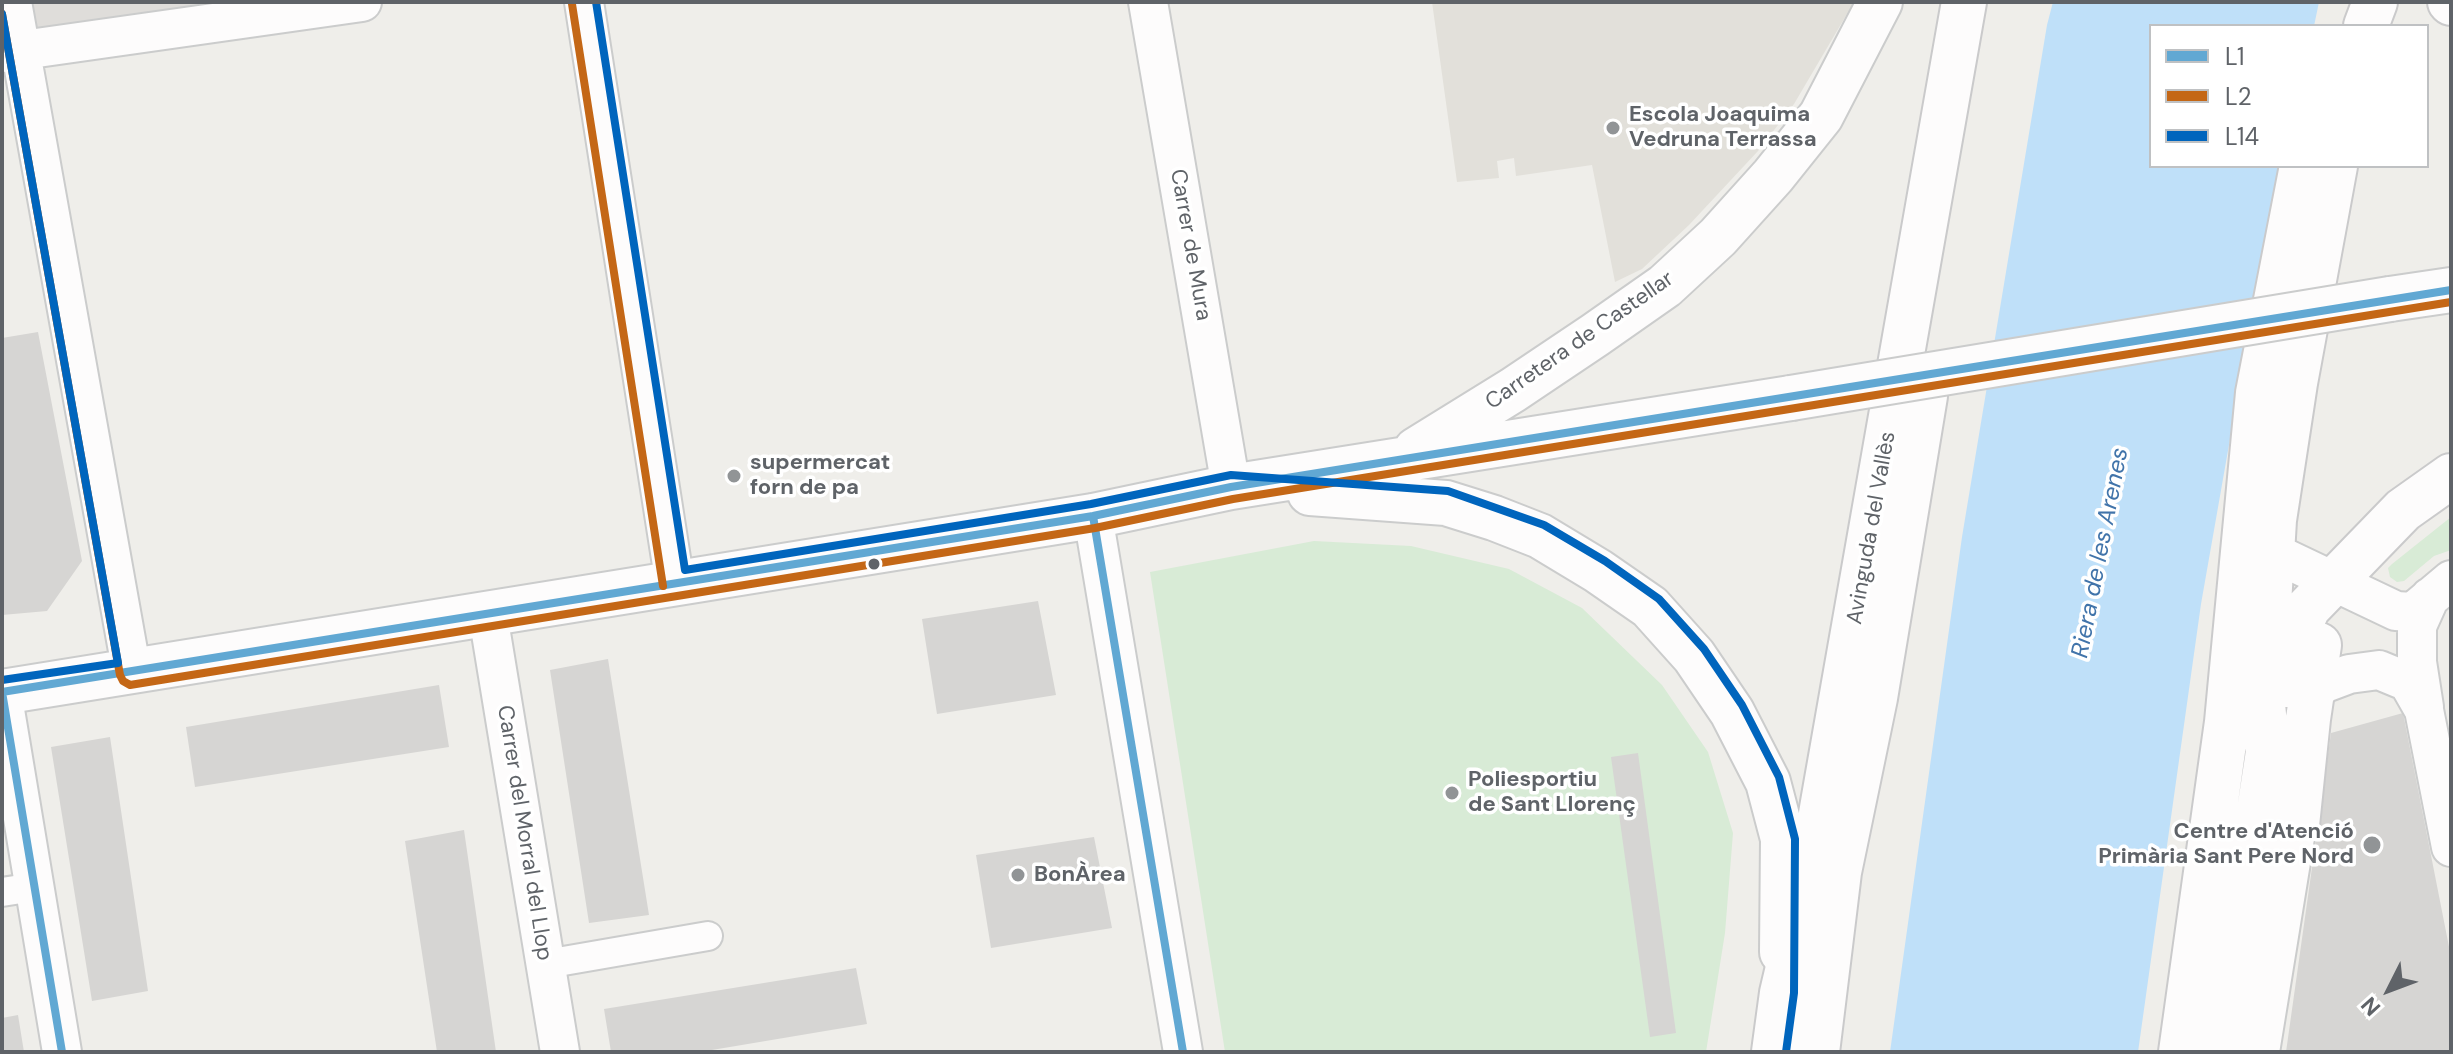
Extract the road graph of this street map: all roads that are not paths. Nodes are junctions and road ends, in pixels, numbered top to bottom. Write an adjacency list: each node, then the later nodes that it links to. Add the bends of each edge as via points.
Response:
1 (12, 2): 12 (street)
2 (362, 2): 12 (street)
3 (584, 2): 22 (street)
4 (1148, 2): 18 (street, Carrer de Mura)
5 (1880, 2): 16 (main road, Carretera de Castellar, via 1821,116 1718,237 1665,286 1595,335)
6 (1964, 2): 36 (main road, Avinguda del Vallès, via 1812,865)
7 (1994, 2): 41 (main road, Avinguda del Vallès, via 1950,229 1875,698 1839,872)
8 (2344, 2): 10 (main road)
9 (2375, 2): 11 (main road)
10 (2338, 24)
11 (2367, 24)
12 (11, 51): 25 (street)
13 (2302, 168): 42 (main road, via 2258,393 2227,722)
14 (2335, 168): 20 (main road, via 2295,383)
15 (2451, 290): 16 (main road, Carretera de Castellar, bridge)
16 (1396, 462): 18 (main road, Carretera de Castellar)
17 (2451, 476): 21 (main road, via 2403,510)
18 (1231, 487): 19 (main road, Carretera de Castellar); 36 (main road, Carretera de Castellar, via 1446,503 1540,536 1650,607 1694,656 1732,712 1768,782 1783,839)
19 (1093, 516): 22 (main road, Carretera de Castellar); 39 (street)
20 (2272, 552): 21 (street); 29 (main road, via 2263,705)
21 (2333, 583): 23 (street, via 2396,611 2413,612); 27 (main road); 29 (main road, via 2308,608 2297,632 2281,722)
22 (675, 584): 24 (main road, Carretera de Castellar)
23 (2441, 588): 28 (street, via 2417,626)
24 (488, 615): 25 (main road, Carretera de Castellar); 35 (street, Carrer del Morral del Llop)
25 (132, 673): 26 (main road, Carretera de Castellar)
26 (2, 692): 33 (street)
27 (2311, 693): 28 (street, via 2349,674 2379,670 2408,682); 31 (main road)
28 (2424, 710): 30 (street)
29 (2268, 752): 43 (main road)
30 (2447, 806): 32 (street)
31 (2297, 825): 44 (street)
32 (2451, 847)
33 (18, 890): 37 (street)
34 (708, 936): 35 (street)
35 (546, 964): 38 (street, Carrer del Morral del Llop)
36 (1782, 993): 40 (main road, Avinguda del Vallès)
37 (62, 1052)
38 (560, 1052)
39 (1183, 1052)
40 (1774, 1052)
41 (1817, 1052)
42 (2181, 1052)
43 (2222, 1052)
44 (2260, 1052)

